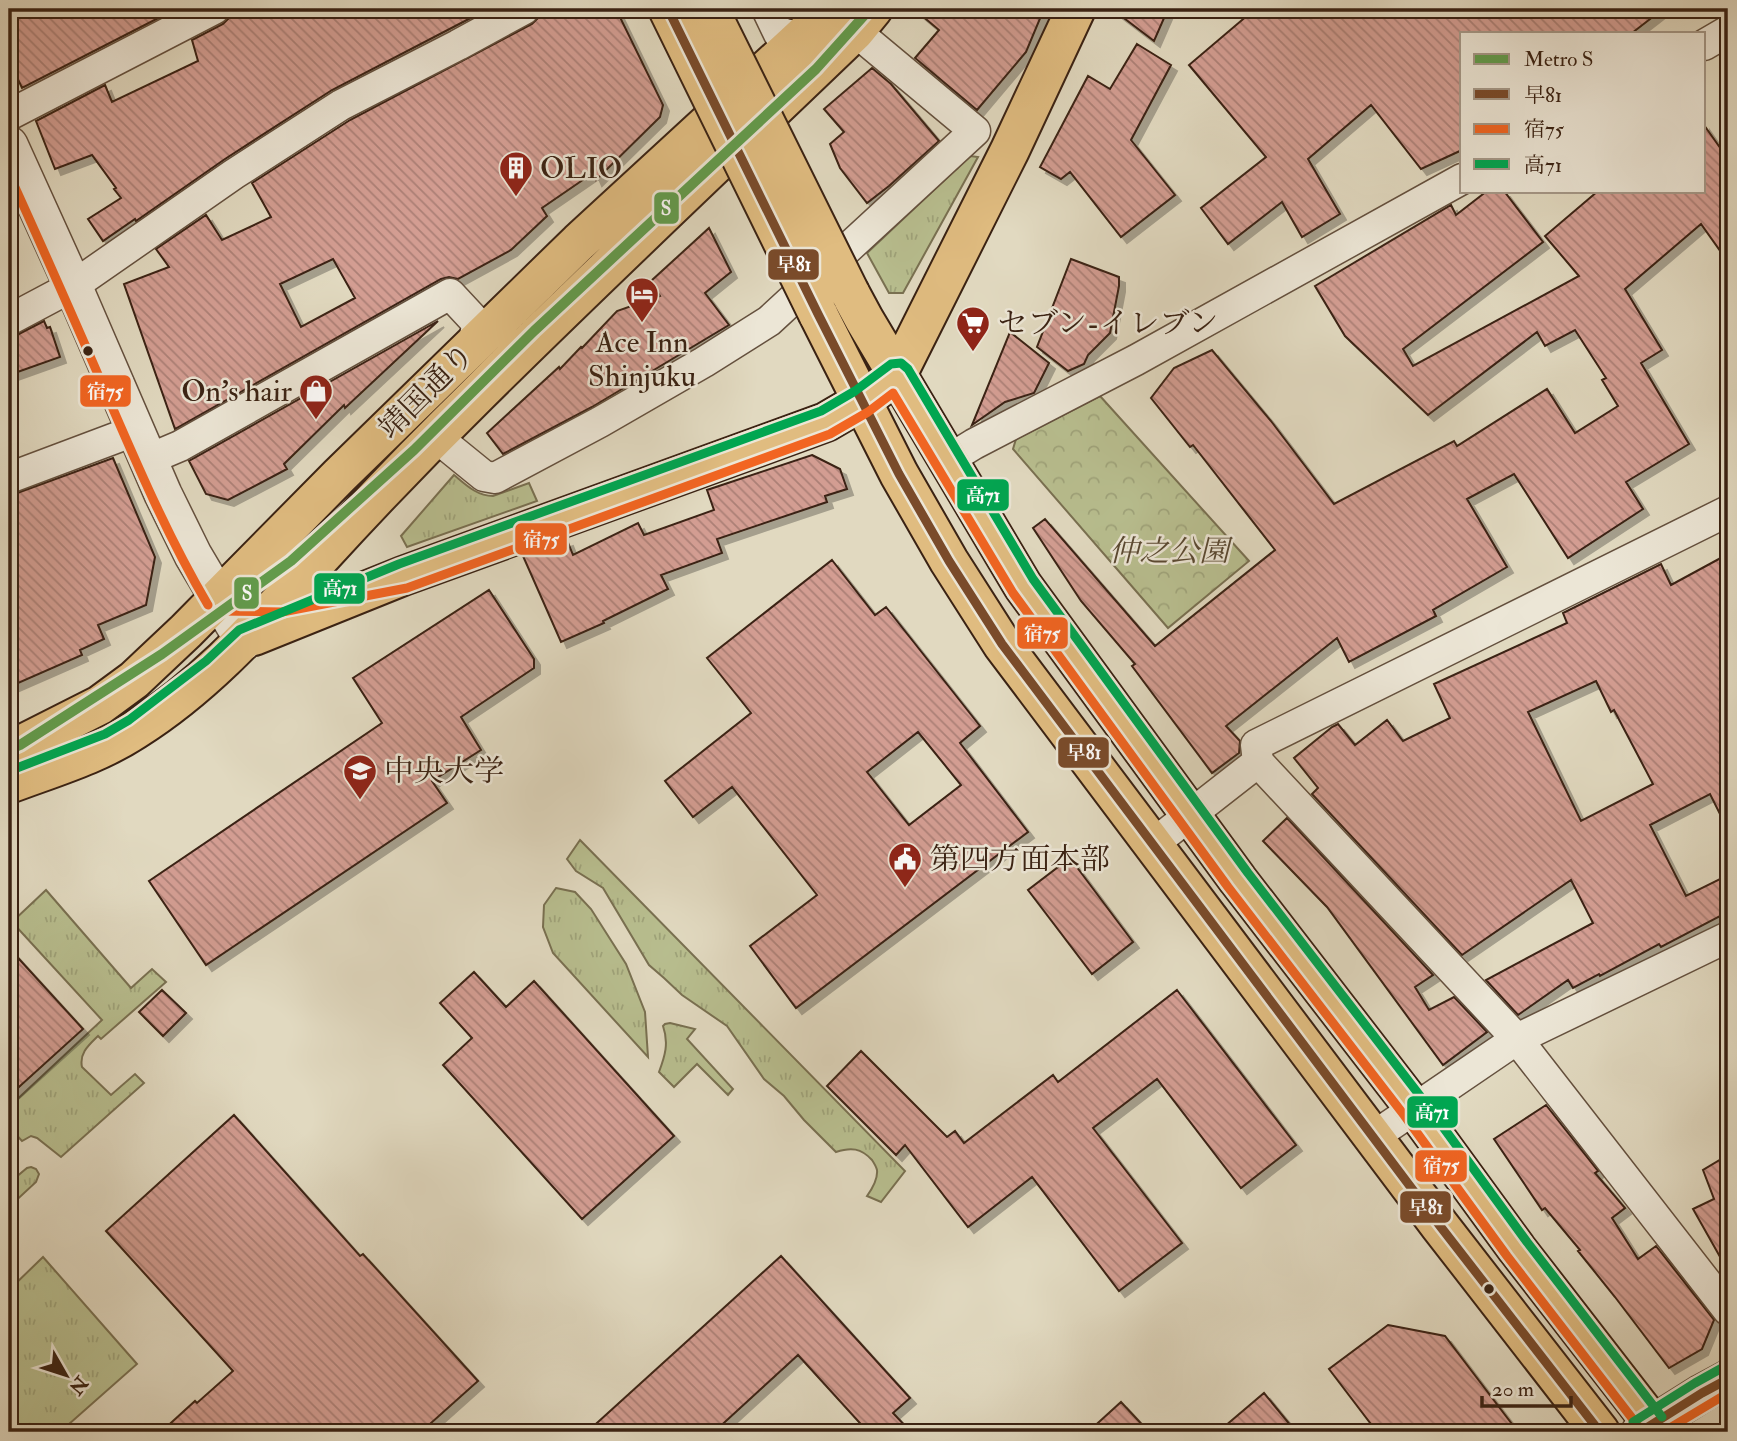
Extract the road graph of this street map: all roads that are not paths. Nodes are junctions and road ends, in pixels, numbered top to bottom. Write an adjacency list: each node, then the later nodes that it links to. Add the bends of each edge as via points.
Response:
1 (214, 9): 11 (street)
2 (524, 9): 16 (street, via 341,105)
3 (668, 9): 20 (main road, bridge)
4 (709, 9): 19 (main road, bridge, via 850,293)
5 (767, 9): 9 (street, via 779,34)
6 (1076, 9): 14 (main road)
7 (852, 16): 9 (main road, 靖国通り); 12 (street); 21 (main road, 靖国通り)
8 (1728, 32): 10 (street)
9 (803, 36): 18 (main road, 靖国通り)
10 (1706, 44)
11 (9, 115)
12 (975, 131): 14 (street); 21 (street, via 769,321 600,422 495,478 484,476)
13 (9, 145): 16 (street)
14 (1010, 150): 19 (main road)
15 (1460, 180): 23 (street)
16 (73, 286): 17 (street); 22 (street)
17 (9, 320)
18 (474, 344): 22 (street, via 477,323 450,294 180,446); 29 (main road, 靖国通り)
19 (897, 375): 20 (main road); 23 (main road)
20 (862, 401): 27 (main road, via 826,422); 36 (main road, via 949,561 1002,644)
21 (436, 437): 25 (main road, 靖国通り)
22 (141, 445): 24 (street); 29 (street)
23 (948, 460): 35 (main road, via 1023,586)
24 (9, 478)
25 (369, 505): 28 (main road, via 326,566 327,584); 30 (main road, 靖国通り)
26 (1728, 511): 33 (street, via 1256,745)
27 (403, 576): 28 (main road); 31 (main road)
28 (337, 590): 30 (main road)
29 (219, 599): 30 (main road); 31 (street); 32 (main road, 靖国通り, via 134,680 100,705)
30 (281, 600): 31 (main road, 靖国通り)
31 (244, 641): 34 (main road, 靖国通り, via 136,730 110,745)
32 (9, 751)
33 (1258, 762): 35 (street); 38 (street)
34 (9, 784)
35 (1190, 815): 36 (street); 39 (main road)
36 (1153, 844): 40 (main road)
37 (1728, 937): 38 (street)
38 (1517, 1039): 39 (street); 41 (street)
39 (1414, 1108): 40 (street); 43 (main road)
40 (1373, 1137): 44 (main road)
41 (1728, 1310)
42 (1728, 1379): 43 (street)
43 (1650, 1429)
44 (1600, 1432)

